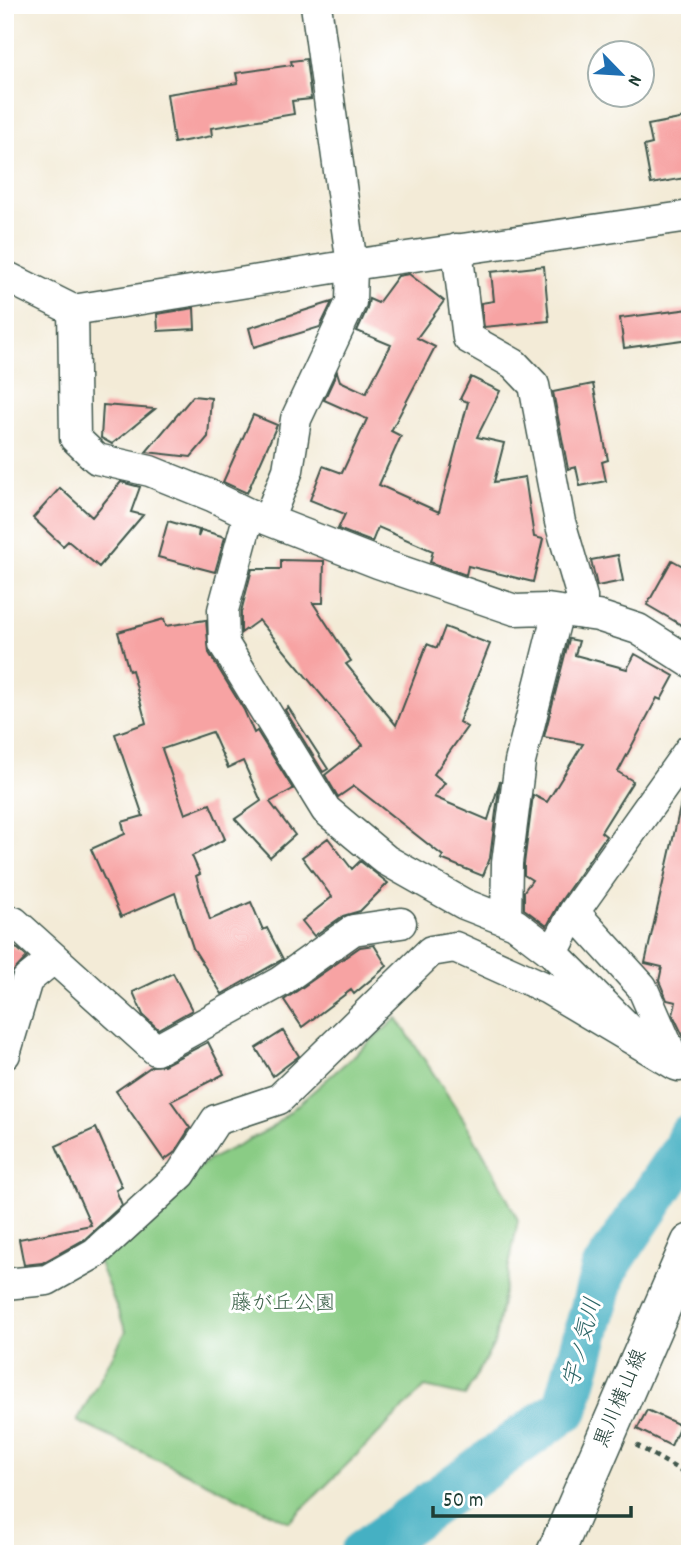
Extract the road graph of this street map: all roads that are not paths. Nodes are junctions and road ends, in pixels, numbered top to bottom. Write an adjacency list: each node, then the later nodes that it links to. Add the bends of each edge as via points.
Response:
1 (316, 5): 4 (street)
2 (690, 216): 3 (street)
3 (457, 249): 4 (street); 7 (street, via 468,338 514,364 534,385 560,522 582,597)
4 (352, 265): 6 (street); 7 (street, via 351,302 296,419 288,470 268,520 515,610)
5 (5, 276): 6 (street)
6 (73, 310): 10 (street, via 75,438 97,458 150,471 249,514 223,610 224,644 326,810 386,860)
7 (570, 612): 8 (street, via 638,629); 12 (street, via 520,762 507,863)
8 (690, 662)
9 (690, 749): 11 (street)
10 (417, 878): 12 (street); 14 (street)
11 (574, 912): 16 (street); 20 (street, via 642,987)
12 (506, 920): 16 (street)
13 (14, 922): 17 (street)
14 (401, 923): 15 (street); 17 (street, via 353,930 280,982 156,1050)
15 (431, 951): 18 (street, via 455,947 548,989); 22 (street, via 279,1099 216,1119 181,1174 95,1253 47,1280)
16 (553, 953): 18 (street)
17 (54, 958): 19 (street, via 27,980)
18 (647, 1047): 20 (street)
19 (5, 1054)
20 (683, 1067)
21 (690, 1244): 23 (main road, 黒川横山線)
22 (5, 1284)
23 (555, 1554)

